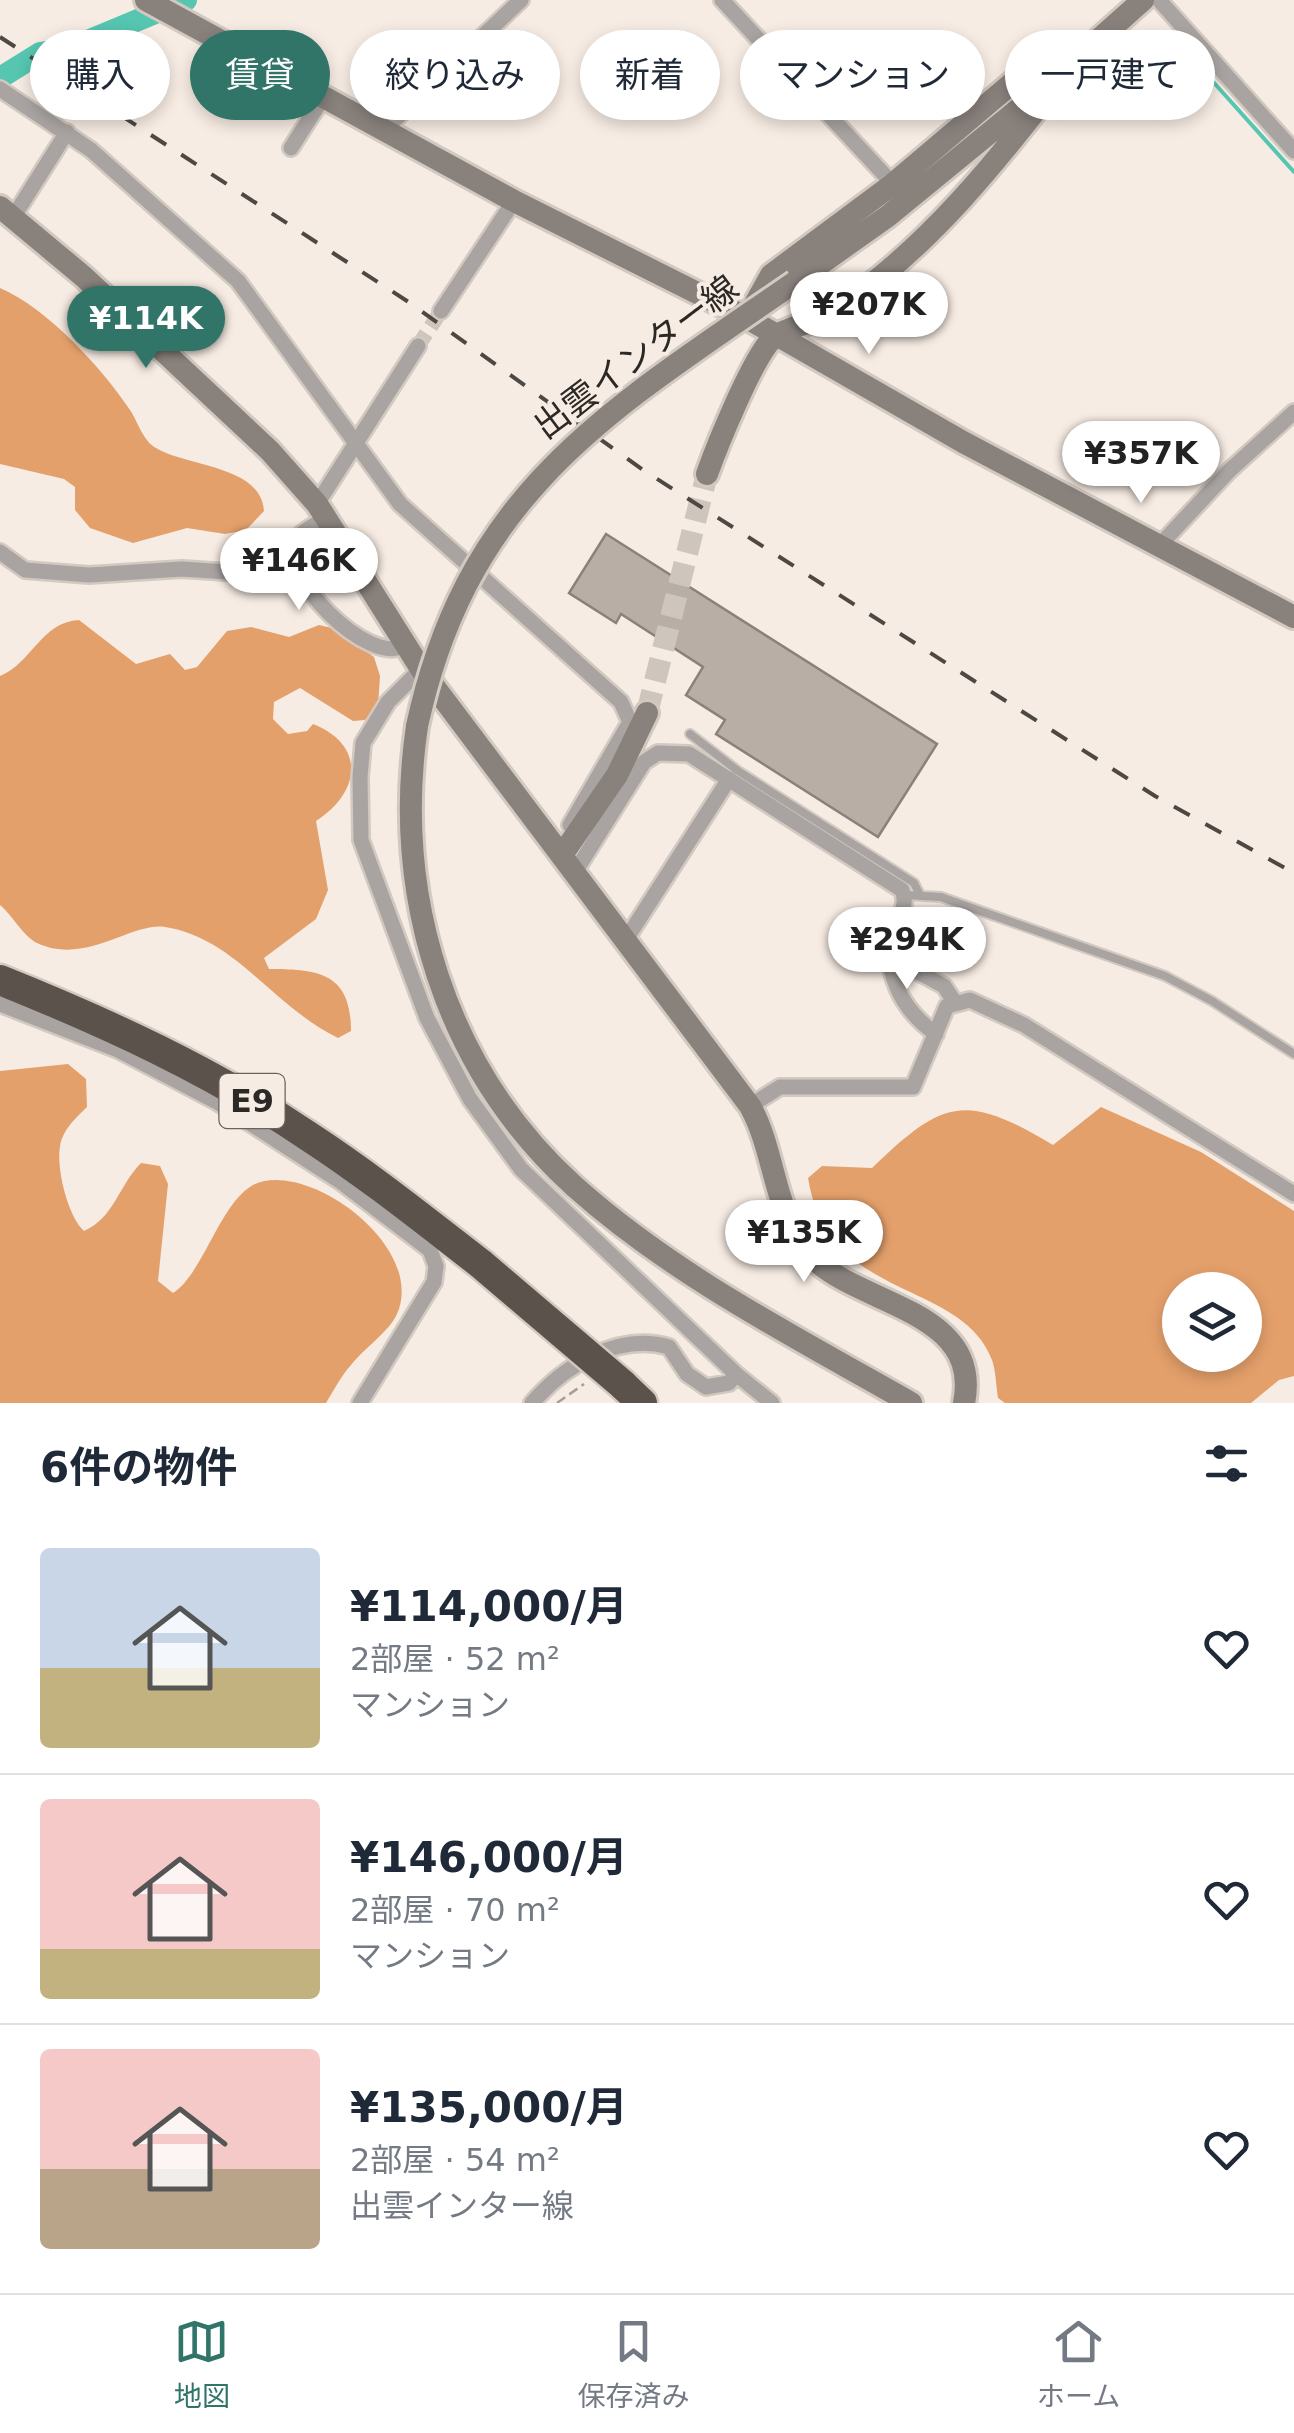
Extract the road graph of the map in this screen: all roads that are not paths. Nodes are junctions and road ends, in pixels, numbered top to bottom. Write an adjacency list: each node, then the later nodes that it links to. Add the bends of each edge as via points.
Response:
1 (521, 0): 14 (street)
2 (722, 0): 18 (street)
3 (1143, 0): 7 (main road, 出雲インター線)
4 (1159, 0): 17 (street)
5 (158, 6): 6 (main road)
6 (202, 30)
7 (1109, 30)
8 (0, 89): 15 (street)
9 (1005, 89): 18 (main road)
10 (330, 99): 14 (main road)
11 (309, 120): 16 (street)
12 (1005, 120): 56 (main road, 出雲インター線, bridge, via 795,282 607,414 521,498 459,596 432,664 410,787 410,851 426,944 465,1043 510,1115 553,1166 632,1232)
13 (1029, 120): 22 (main road, via 977,185)
14 (386, 128): 19 (main road)
15 (67, 132): 20 (street); 28 (street, via 238,281)
16 (291, 148)
17 (1294, 151)
18 (894, 184): 23 (main road, via 771,275)
19 (514, 201): 21 (street); 23 (main road)
20 (7, 211): 30 (main road, via 270,451)
21 (441, 310)
22 (830, 314): 24 (main road); 26 (main road, via 823,335)
23 (747, 318): 24 (main road)
24 (775, 336): 26 (main road); 29 (main road, via 728,418)
25 (418, 346): 28 (street)
26 (826, 363): 31 (main road)
27 (1294, 412): 31 (street)
28 (354, 445): 30 (street); 40 (street, via 400,504 621,702 630,722)
29 (707, 474)
30 (321, 511): 33 (street); 35 (main road)
31 (1160, 545): 34 (main road)
32 (0, 552): 33 (street, via 25,570 89,575 227,572)
33 (292, 554): 35 (street, via 309,590 342,624 382,650)
34 (1294, 617)
35 (405, 645): 36 (main road)
36 (421, 669): 40 (main road); 51 (street, via 388,702 363,743 361,840 427,1018 470,1098 521,1169)
37 (647, 714): 40 (main road)
38 (690, 734): 41 (lane, via 914,883)
39 (728, 779): 40 (street, via 683,752 653,755); 41 (street); 42 (street)
40 (564, 858): 42 (main road)
41 (912, 894): 43 (street); 48 (lane, via 1164,976)
42 (625, 941): 49 (main road)
43 (890, 957): 45 (street, via 944,986); 47 (street, via 902,1000)
44 (0, 980): 52 (highway, E9, bridge, via 154,1046 352,1166)
45 (954, 1001): 47 (street); 50 (street, via 970,1000 1024,1026)
46 (0, 1004): 53 (street, via 118,1050 217,1102 423,1242 434,1257 434,1282)
47 (936, 1034): 49 (street, via 913,1087 790,1086)
48 (1294, 1054)
49 (750, 1106): 57 (main road, via 800,1243 831,1272 949,1338 964,1366)
50 (1294, 1194)
51 (736, 1374): 54 (street, via 706,1387 687,1374 669,1347 644,1344 583,1359); 55 (street)
52 (632, 1394)
53 (360, 1403)
54 (532, 1403)
55 (772, 1403)
56 (911, 1403)
57 (964, 1403)

